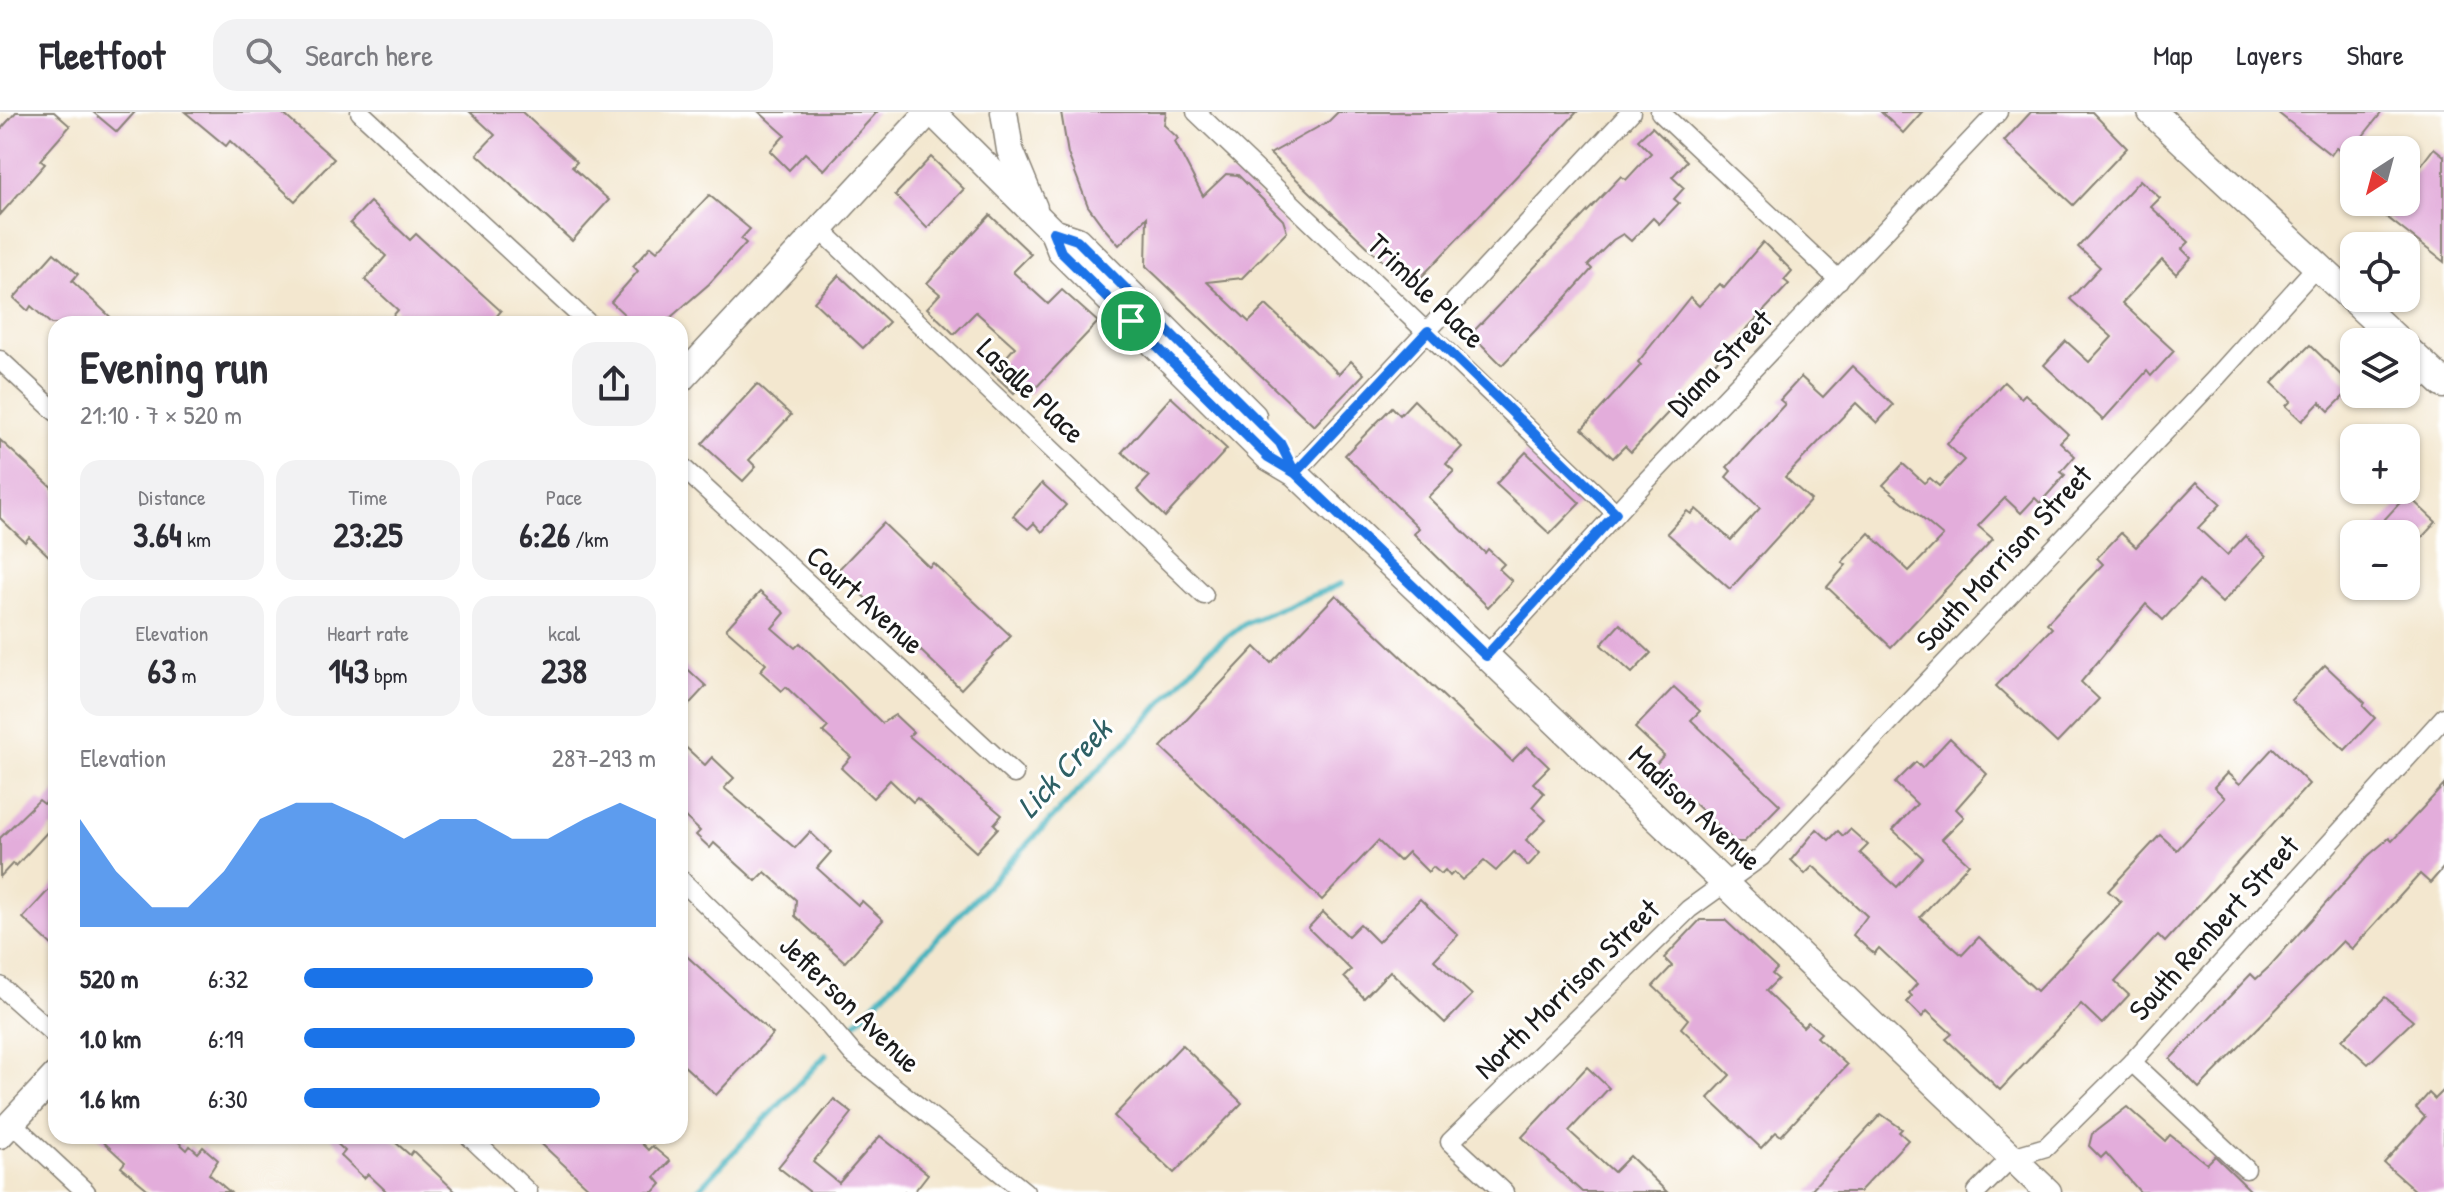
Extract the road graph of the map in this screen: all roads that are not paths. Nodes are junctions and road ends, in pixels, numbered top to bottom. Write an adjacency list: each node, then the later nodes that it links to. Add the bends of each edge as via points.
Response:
1 (360, 112): 13 (street)
2 (930, 112): 9 (street, Madison Avenue); 10 (street)
3 (1004, 112): 9 (street, via 1010,150)
4 (1196, 112): 15 (street, Trimble Place)
5 (1631, 112): 15 (street)
6 (1660, 112): 12 (street)
7 (1998, 112): 12 (street, Diana Street)
8 (2152, 112): 11 (main road)
9 (1046, 225): 22 (street, Madison Avenue, via 1077,240 1280,443)
10 (819, 228): 18 (street); 24 (street, Lasalle Place)
11 (2316, 267): 14 (main road); 28 (street, South Morrison Street, via 1761,857)
12 (1839, 280): 23 (street, Diana Street)
13 (580, 316)
14 (2384, 328)
15 (1428, 331): 22 (street); 23 (street, Trimble Place)
16 (0, 360): 20 (street)
17 (2420, 362): 19 (main road)
18 (688, 371)
19 (2444, 384)
20 (48, 405)
21 (688, 472): 27 (street, Court Avenue)
22 (1295, 473): 25 (street, Madison Avenue)
23 (1616, 513): 25 (street, Diana Street)
24 (1204, 595)
25 (1486, 656): 28 (street, Madison Avenue)
26 (2444, 717): 32 (street, South Rembert Street)
27 (1014, 774)
28 (1727, 881): 36 (street, Madison Avenue); 41 (street, North Morrison Street, via 1689,909 1450,1142)
29 (688, 887): 40 (street, Jefferson Avenue, via 853,1054)
30 (0, 986): 31 (street)
31 (48, 1029)
32 (2132, 1062): 36 (street, South Rembert Street, via 2046,1147); 37 (street)
33 (48, 1084): 34 (street)
34 (6, 1129): 38 (street)
35 (477, 1144): 39 (street)
36 (2012, 1157): 42 (street); 43 (street, Madison Avenue)
37 (2246, 1169)
38 (86, 1192)
39 (528, 1192)
40 (1025, 1192)
41 (1504, 1192)
42 (1977, 1192)
43 (2048, 1192)

